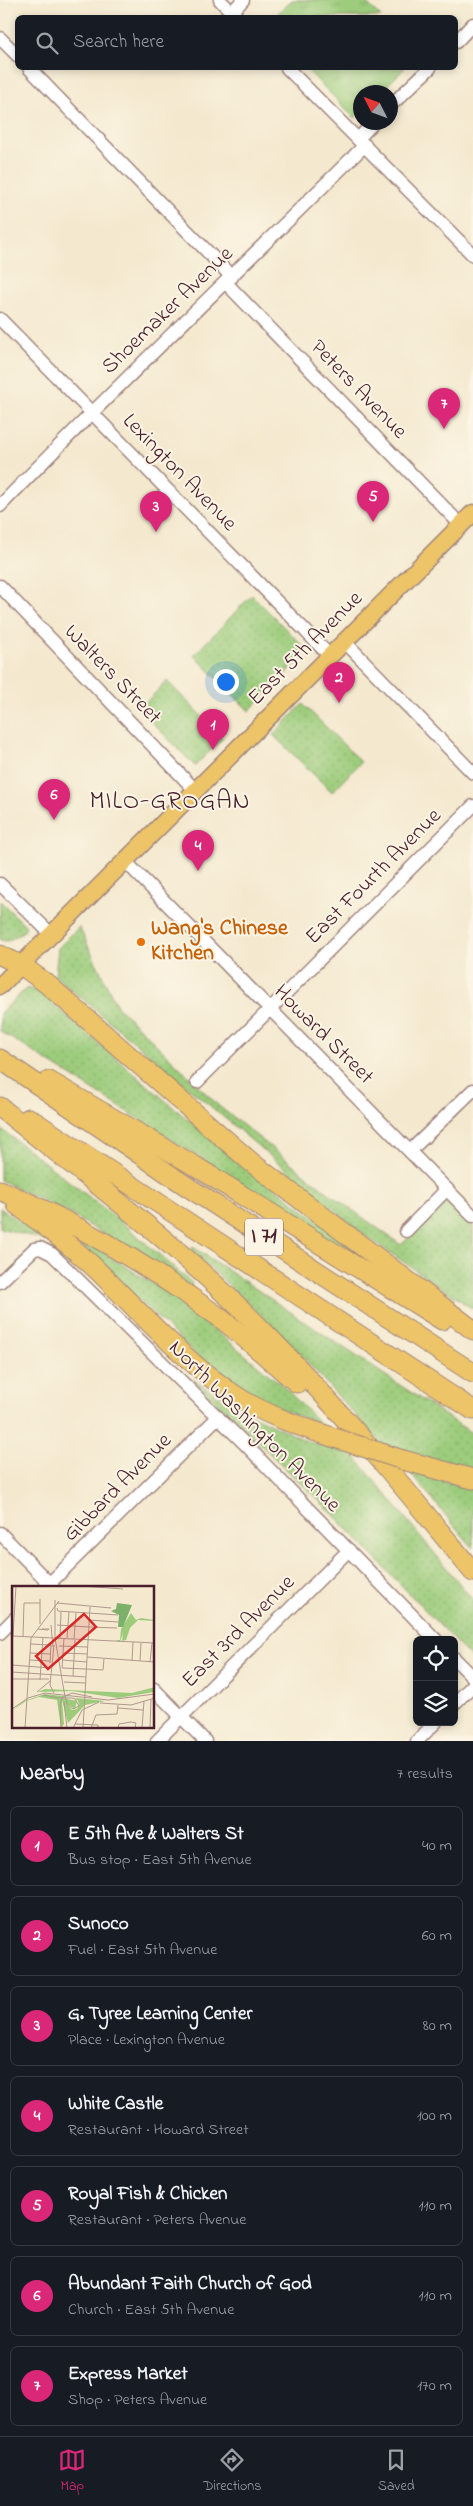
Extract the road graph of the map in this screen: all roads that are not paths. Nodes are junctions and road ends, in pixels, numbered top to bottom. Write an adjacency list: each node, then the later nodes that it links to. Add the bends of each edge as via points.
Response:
1 (220, 0): 3 (street)
2 (243, 0): 3 (street)
3 (235, 15)
4 (473, 24): 6 (street)
5 (0, 38): 7 (street)
6 (458, 40)
7 (15, 53)
8 (30, 70): 15 (street, Peters Avenue)
9 (289, 70): 13 (street)
10 (428, 70): 11 (street)
11 (398, 98)
12 (369, 130): 13 (street, Shoemaker Avenue)
13 (362, 142): 14 (street); 15 (street, Shoemaker Avenue)
14 (473, 255)
15 (229, 280): 17 (street, Shoemaker Avenue); 19 (street, Peters Avenue)
16 (0, 319): 17 (street, Lexington Avenue)
17 (92, 412): 18 (street, Shoemaker Avenue); 22 (street, Lexington Avenue)
18 (0, 506)
19 (467, 519): 21 (main road, East 5th Avenue)
20 (0, 586): 24 (street, Walters Street)
21 (345, 642): 22 (main road, East 5th Avenue); 23 (street)
22 (330, 656): 24 (main road, East 5th Avenue)
23 (473, 773)
24 (196, 791): 26 (main road, East 5th Avenue)
25 (473, 806): 32 (street, East Fourth Avenue)
26 (124, 861): 28 (main road, East 5th Avenue); 32 (street, Howard Street)
27 (0, 884): 28 (street)
28 (51, 934): 30 (main road, East 5th Avenue)
29 (0, 955): 30 (highway)
30 (21, 965): 31 (main road, East 5th Avenue); 45 (highway, via 251,1162)
31 (2, 984)
32 (270, 1010): 35 (street, East Fourth Avenue); 39 (street, Howard Street)
33 (0, 1054): 46 (highway, via 104,1111)
34 (0, 1059): 47 (highway, I 71, via 182,1183)
35 (197, 1082)
36 (473, 1090): 39 (street)
37 (0, 1099): 48 (highway, I 71)
38 (0, 1107): 50 (highway, via 175,1250 270,1338)
39 (410, 1151): 40 (street, Howard Street)
40 (447, 1189): 42 (street, Howard Street); 43 (street)
41 (0, 1191): 50 (highway, via 48,1210 168,1281 220,1319); 51 (highway, bridge, via 95,1268 152,1326 214,1380 242,1399 271,1415 332,1437)
42 (473, 1216)
43 (406, 1230)
44 (0, 1282): 49 (street, North Washington Avenue, via 28,1252 40,1248 52,1254)
45 (473, 1330)
46 (473, 1338)
47 (473, 1373)
48 (473, 1410)
49 (218, 1417): 53 (street, North Washington Avenue); 55 (street, Gibbard Avenue)
50 (347, 1424): 54 (highway)
51 (473, 1479)
52 (0, 1533): 55 (street)
53 (349, 1550): 58 (street, North Washington Avenue); 64 (street, East 3rd Avenue)
54 (473, 1572)
55 (50, 1586)
56 (12, 1621): 57 (street)
57 (0, 1633)
58 (432, 1636)
59 (458, 1662): 60 (street)
60 (473, 1676)
61 (473, 1685): 63 (street)
62 (155, 1690): 64 (street)
63 (458, 1700)
64 (181, 1717): 66 (street, East 3rd Avenue); 67 (street)
65 (432, 1726): 68 (street)
66 (157, 1741)
67 (205, 1741)
68 (417, 1741)

